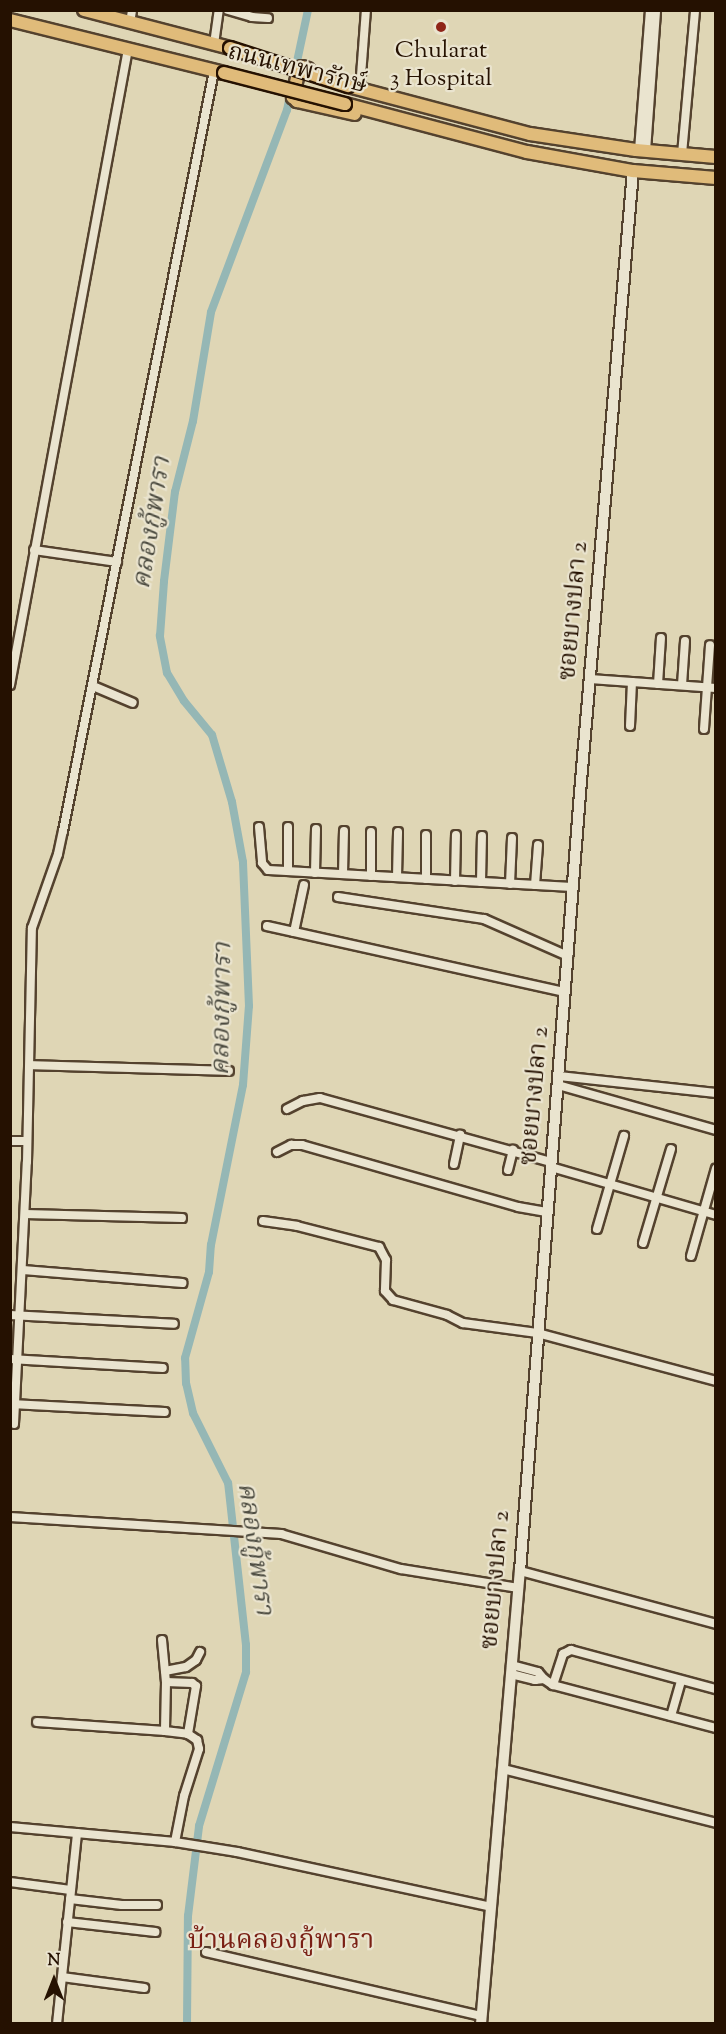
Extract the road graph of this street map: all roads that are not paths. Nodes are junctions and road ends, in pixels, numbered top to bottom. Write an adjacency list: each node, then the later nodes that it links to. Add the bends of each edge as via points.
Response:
1 (84, 10): 8 (main road, ถนนเทพารักษ์)
2 (219, 10): 11 (street)
3 (228, 10): 9 (street)
4 (366, 10): 14 (street)
5 (651, 10): 16 (street)
6 (656, 10): 16 (street)
7 (695, 10): 17 (street)
8 (131, 16): 11 (main road, ถนนเทพารักษ์)
9 (268, 18)
10 (10, 20): 12 (main road, ถนนเทพารักษ์)
11 (214, 44): 14 (main road, ถนนเทพารักษ์, bridge)
12 (128, 49): 13 (main road, ถนนเทพารักษ์); 21 (street)
13 (219, 72): 15 (main road, ถนนเทพารักษ์, bridge); 22 (street)
14 (355, 88): 15 (main road, via 351,81 302,67 293,97 358,115); 16 (main road, ถนนเทพารักษ์, via 530,134)
15 (364, 109): 19 (main road, ถนนเทพารักษ์, via 527,152)
16 (642, 150): 17 (main road, ถนนเทพารักษ์)
17 (682, 154): 18 (main road, ถนนเทพารักษ์)
18 (716, 157)
19 (633, 171): 20 (main road, ถนนเทพารักษ์); 26 (street, ซอยบางปลา 2)
20 (716, 178)
21 (34, 550): 22 (street); 29 (street)
22 (117, 562): 31 (street)
23 (661, 638): 28 (street)
24 (684, 641): 30 (street)
25 (710, 645): 32 (street)
26 (590, 679): 27 (street); 59 (street, ซอยบางปลา 2)
27 (632, 682): 28 (street); 35 (street)
28 (658, 684): 30 (street)
29 (10, 685)
30 (682, 685): 32 (street)
31 (93, 686): 34 (street); 65 (street, via 58,854 32,928)
32 (706, 687): 33 (street); 36 (street)
33 (716, 688)
34 (133, 703)
35 (630, 726)
36 (704, 729)
37 (259, 827): 48 (street, via 264,867)
38 (288, 827): 48 (street)
39 (316, 829): 49 (street)
40 (344, 831): 50 (street)
41 (371, 832): 51 (street)
42 (398, 832): 52 (street)
43 (426, 835): 53 (street)
44 (456, 835): 54 (street)
45 (482, 836): 55 (street)
46 (512, 838): 56 (street)
47 (538, 845): 58 (street)
48 (288, 871): 49 (street)
49 (315, 873): 50 (street)
50 (343, 874): 51 (street)
51 (371, 876): 52 (street)
52 (397, 877): 53 (street)
53 (426, 879): 54 (street)
54 (455, 880): 55 (street)
55 (481, 882): 56 (street)
56 (510, 884): 58 (street)
57 (304, 885): 62 (street)
58 (535, 885): 59 (street)
59 (573, 887): 63 (street, ซอยบางปลา 2)
60 (338, 897): 63 (street, via 484,919)
61 (267, 926): 62 (street)
62 (294, 932): 64 (street)
63 (568, 956): 64 (street, ซอยบางปลา 2)
64 (564, 992): 68 (street, ซอยบางปลา 2)
65 (30, 1065): 66 (street); 76 (street)
66 (229, 1071)
67 (584, 1078): 68 (street); 69 (street); 70 (street)
68 (558, 1080): 69 (street); 81 (street, ซอยบางปลา 2)
69 (583, 1092): 72 (street)
70 (716, 1093)
71 (287, 1109): 73 (street, via 320,1098)
72 (716, 1130)
73 (460, 1135): 78 (street); 80 (street)
74 (624, 1136): 84 (street)
75 (10, 1141): 76 (street)
76 (27, 1141): 88 (street)
77 (671, 1149): 85 (street)
78 (513, 1150): 81 (street); 83 (street)
79 (277, 1152): 86 (street, via 302,1145)
80 (454, 1164)
81 (551, 1164): 84 (street); 86 (street, ซอยบางปลา 2)
82 (716, 1168): 87 (street)
83 (508, 1170)
84 (610, 1184): 85 (street); 92 (street)
85 (657, 1198): 87 (street); 93 (street)
86 (547, 1212): 100 (street, ซอยบางปลา 2)
87 (704, 1212): 89 (street); 94 (street)
88 (25, 1214): 90 (street); 95 (street)
89 (716, 1215)
90 (182, 1218)
91 (263, 1221): 100 (street, via 376,1245 385,1255 385,1291 393,1300 463,1323)
92 (597, 1229)
93 (643, 1243)
94 (691, 1256)
95 (23, 1270): 96 (street); 98 (street)
96 (182, 1283)
97 (10, 1315): 98 (street)
98 (20, 1315): 99 (street); 101 (street)
99 (174, 1324)
100 (537, 1333): 103 (street); 108 (street, ซอยบางปลา 2)
101 (15, 1359): 102 (street); 104 (street)
102 (163, 1368)
103 (716, 1381)
104 (13, 1404): 105 (street); 106 (street)
105 (165, 1412)
106 (14, 1424)
107 (10, 1517): 109 (street, via 281,1534 401,1569)
108 (520, 1571): 109 (street, ซอยบางปลา 2); 110 (street)
109 (518, 1588): 113 (street, ซอยบางปลา 2)
110 (716, 1624)
111 (162, 1640): 114 (street)
112 (200, 1652): 114 (street, via 186,1667)
113 (511, 1670): 117 (street, via 537,1672); 124 (street, ซอยบางปลา 2)
114 (165, 1671): 116 (street)
115 (681, 1680): 117 (street, via 571,1650 563,1654); 118 (street); 119 (street)
116 (166, 1682): 122 (street); 123 (street, via 196,1686)
117 (553, 1685): 119 (street)
118 (716, 1689)
119 (670, 1716): 121 (street)
120 (37, 1722): 122 (street)
121 (716, 1728)
122 (165, 1731): 123 (street)
123 (188, 1734): 128 (street, via 199,1749 184,1796)
124 (503, 1769): 125 (street); 132 (street, ซอยบางปลา 2)
125 (716, 1823)
126 (10, 1827): 127 (street)
127 (77, 1833): 128 (street); 130 (street)
128 (176, 1842): 132 (street)
129 (10, 1882): 130 (street)
130 (70, 1894): 131 (street, via 122,1905); 133 (street)
131 (157, 1905)
132 (491, 1907): 138 (street, ซอยบางปลา 2)
133 (67, 1922): 134 (street); 136 (street)
134 (155, 1932)
135 (206, 1952): 138 (street)
136 (62, 1977): 137 (street); 139 (street)
137 (144, 1988)
138 (481, 2020)
139 (57, 2024)

